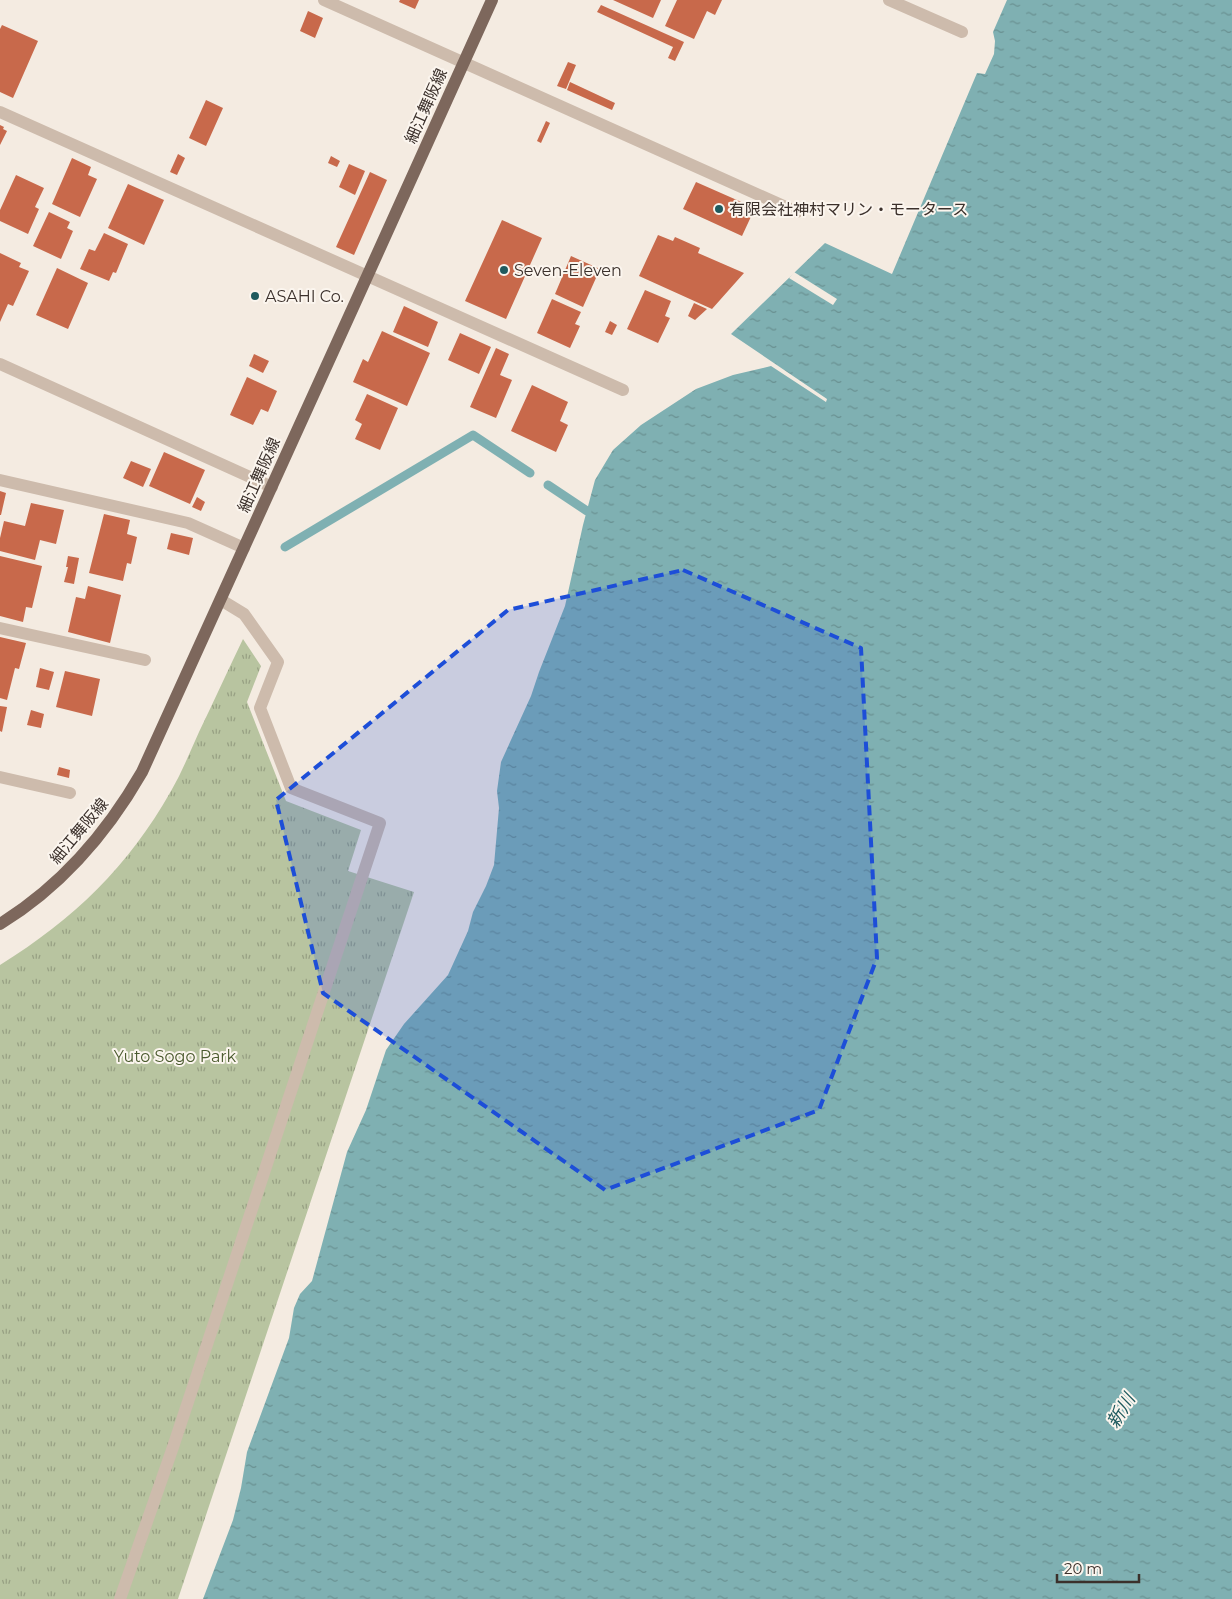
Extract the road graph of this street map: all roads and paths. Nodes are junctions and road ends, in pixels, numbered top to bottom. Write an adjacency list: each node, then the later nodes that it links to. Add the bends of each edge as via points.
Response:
1 (324, 0): 5 (street)
2 (492, 0): 5 (main road, 細江舞阪線)
3 (889, 0): 4 (street)
4 (962, 32)
5 (463, 63): 7 (street); 8 (main road, 細江舞阪線)
6 (0, 112): 8 (street)
7 (797, 212)
8 (367, 276): 10 (street); 12 (main road, 細江舞阪線)
9 (0, 364): 12 (street)
10 (623, 390)
11 (0, 480): 13 (street, via 188,523)
12 (272, 487): 13 (main road, 細江舞阪線)
13 (244, 548): 14 (main road, 細江舞阪線)
14 (220, 600): 19 (main road, 細江舞阪線, via 128,797 75,863 33,901); 20 (street, via 244,614 278,662 260,708 291,788 380,823)
15 (0, 628): 16 (street)
16 (145, 660)
17 (0, 777): 18 (street)
18 (70, 793)
19 (0, 924)
20 (120, 1599)

